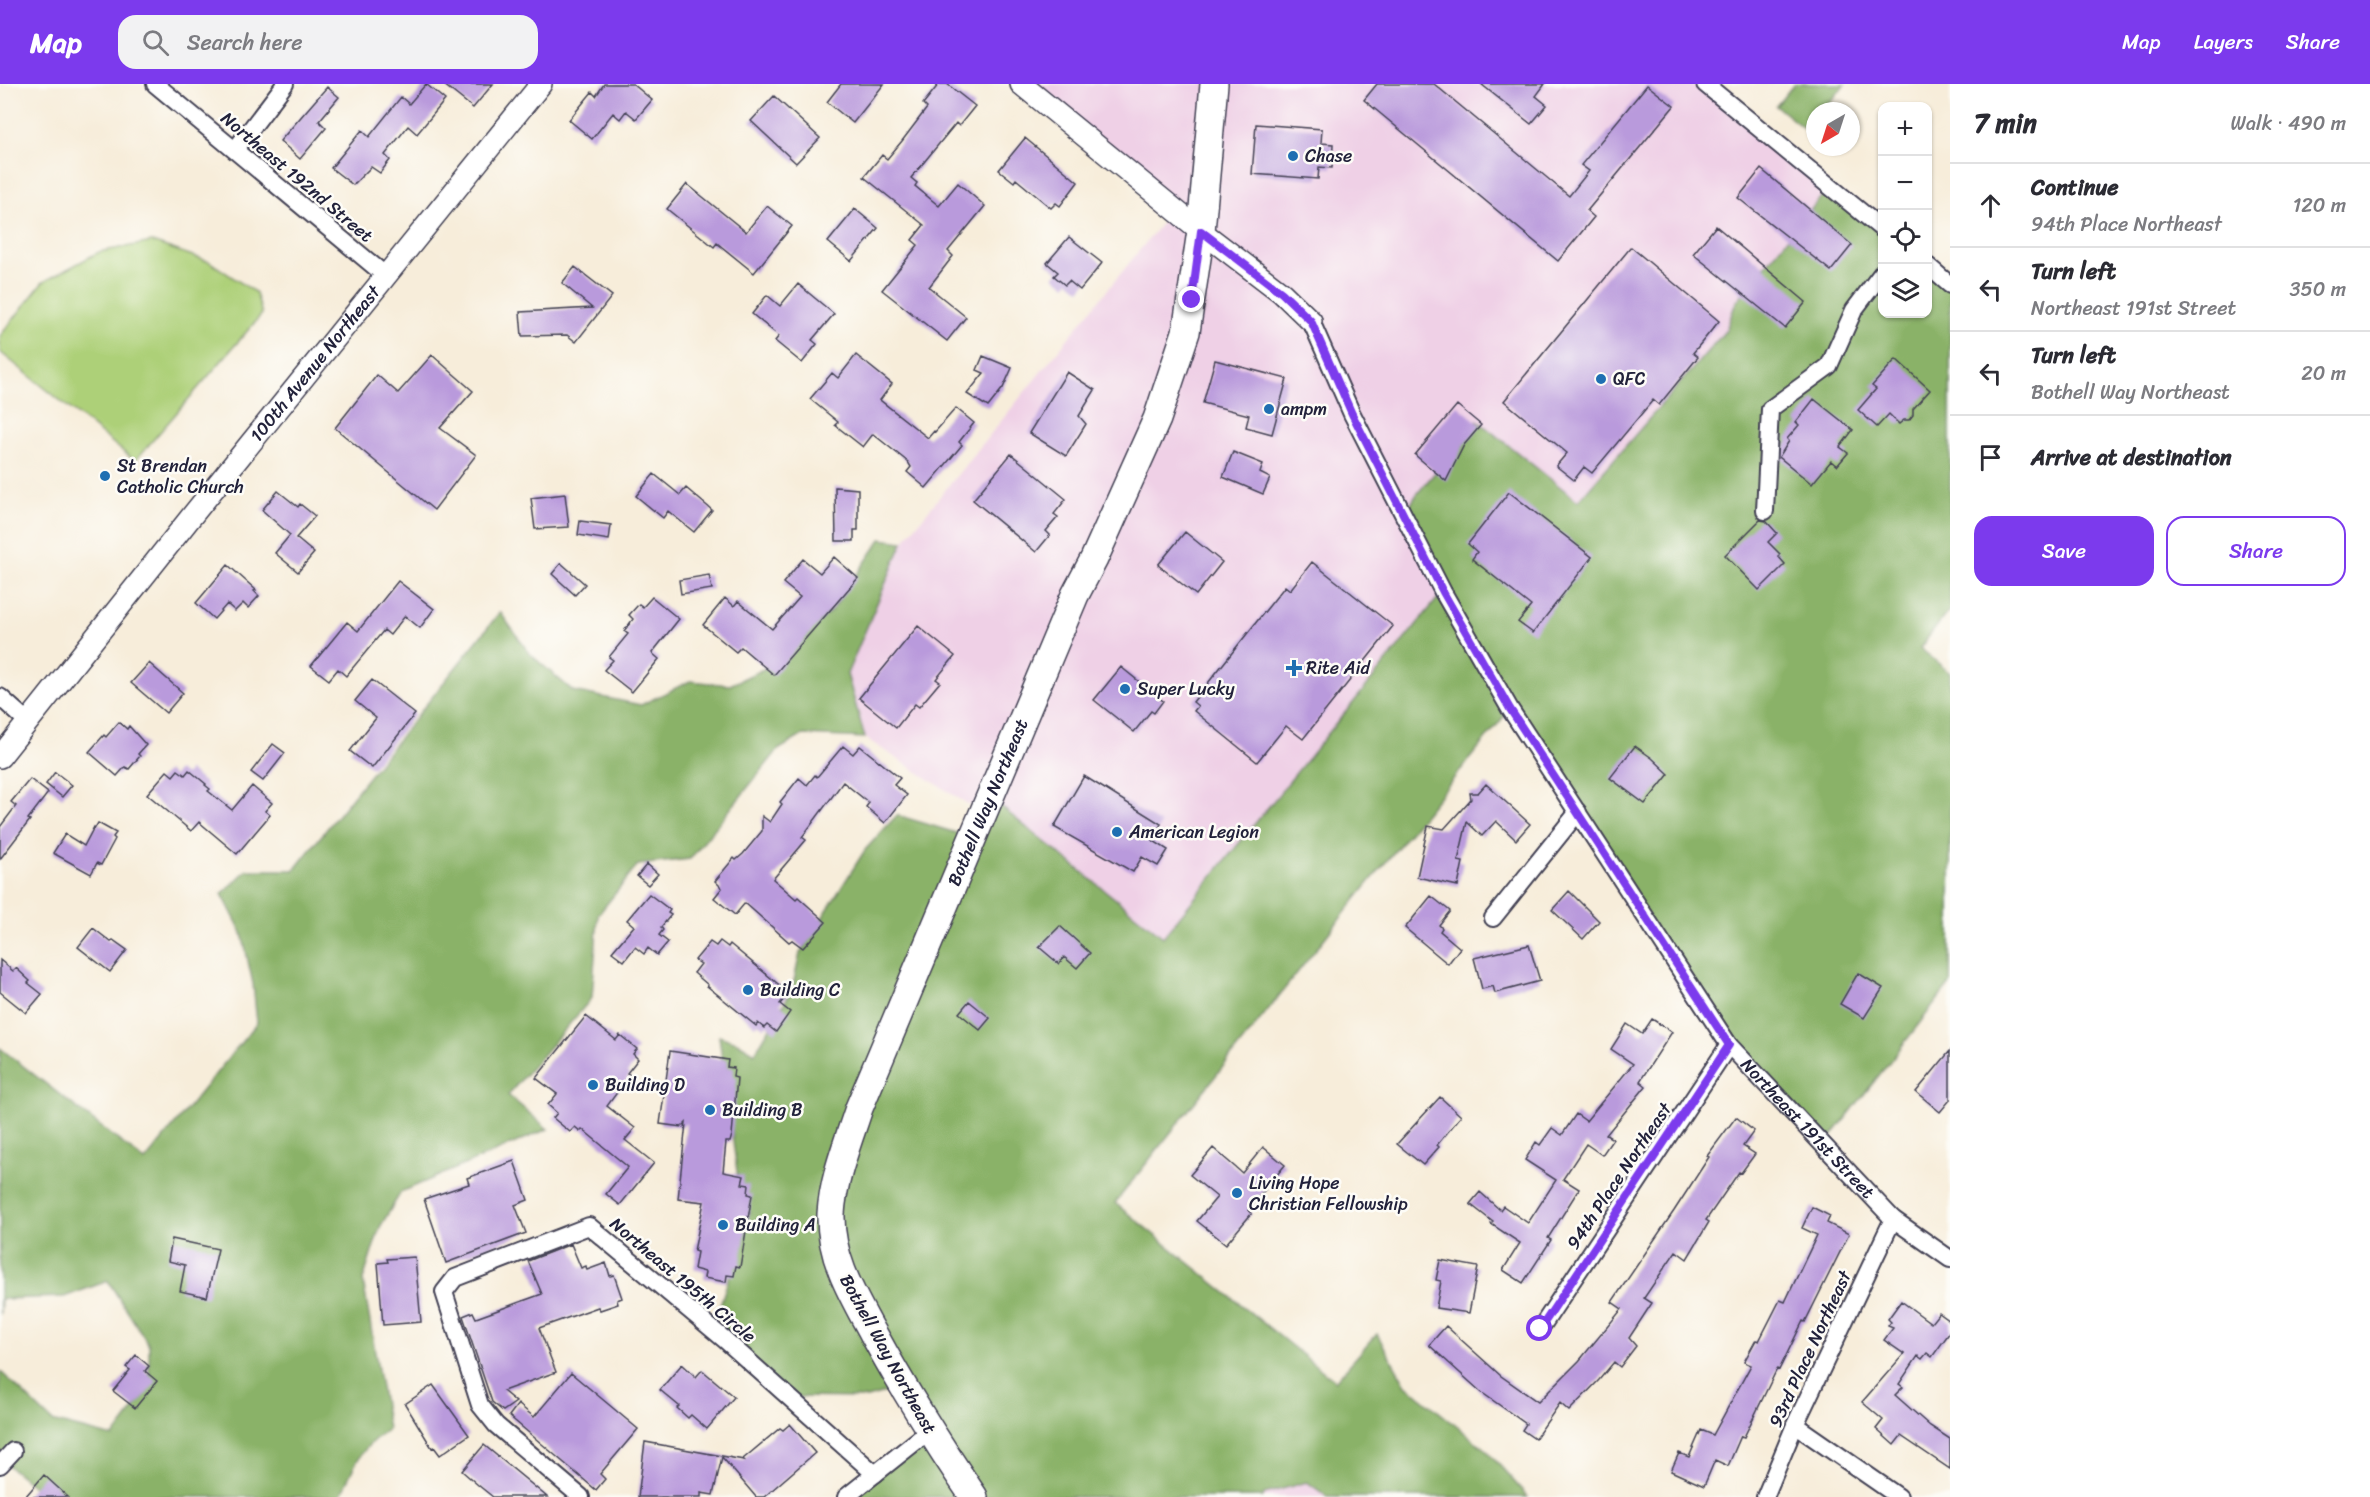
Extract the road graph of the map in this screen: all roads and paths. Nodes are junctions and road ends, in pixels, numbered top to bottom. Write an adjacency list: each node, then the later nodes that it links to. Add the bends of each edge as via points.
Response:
1 (155, 84): 7 (street, Northeast 192nd Street)
2 (285, 84): 7 (street)
3 (541, 84): 11 (street, 100th Avenue Northeast)
4 (1021, 84): 9 (street, Northeast 191st Street)
5 (1214, 84): 9 (main road, Bothell Way Northeast)
6 (1706, 84): 8 (street)
7 (235, 150): 11 (street, Northeast 192nd Street)
8 (1878, 226)
9 (1201, 231): 14 (street, Northeast 191st Street, via 1282,293); 26 (main road, Bothell Way Northeast, via 1186,332 1161,408 1075,596 864,1097 840,1169 831,1214 834,1249 846,1282)
10 (1932, 269): 13 (street)
11 (386, 276): 17 (street, 100th Avenue Northeast)
12 (1878, 278): 15 (street, via 1854,310 1829,366 1770,409)
13 (1950, 285)
14 (1311, 321): 19 (street, Northeast 191st Street, via 1352,414 1443,592 1510,709)
15 (1765, 511)
16 (0, 697): 17 (street)
17 (28, 722): 18 (street, 100th Avenue Northeast)
18 (0, 757)
19 (1578, 812): 20 (street); 21 (street, Northeast 191st Street)
20 (1492, 918)
21 (1729, 1045): 22 (street, Northeast 191st Street); 24 (street, 94th Place Northeast)
22 (1893, 1219): 23 (street, Northeast 191st Street); 25 (street, 93rd Place Northeast)
23 (1950, 1259)
24 (1540, 1329)
25 (1795, 1425): 33 (street, 93rd Place Northeast); 34 (street)
26 (929, 1431): 29 (street); 32 (main road, Bothell Way Northeast)
27 (13, 1451): 28 (street)
28 (0, 1466)
29 (875, 1474): 30 (street, Northeast 195th Circle, via 724,1339 589,1226 455,1278 444,1292 480,1405 496,1425); 31 (street)
30 (581, 1497)
31 (846, 1497)
32 (974, 1497)
33 (1765, 1497)
34 (1899, 1497)

